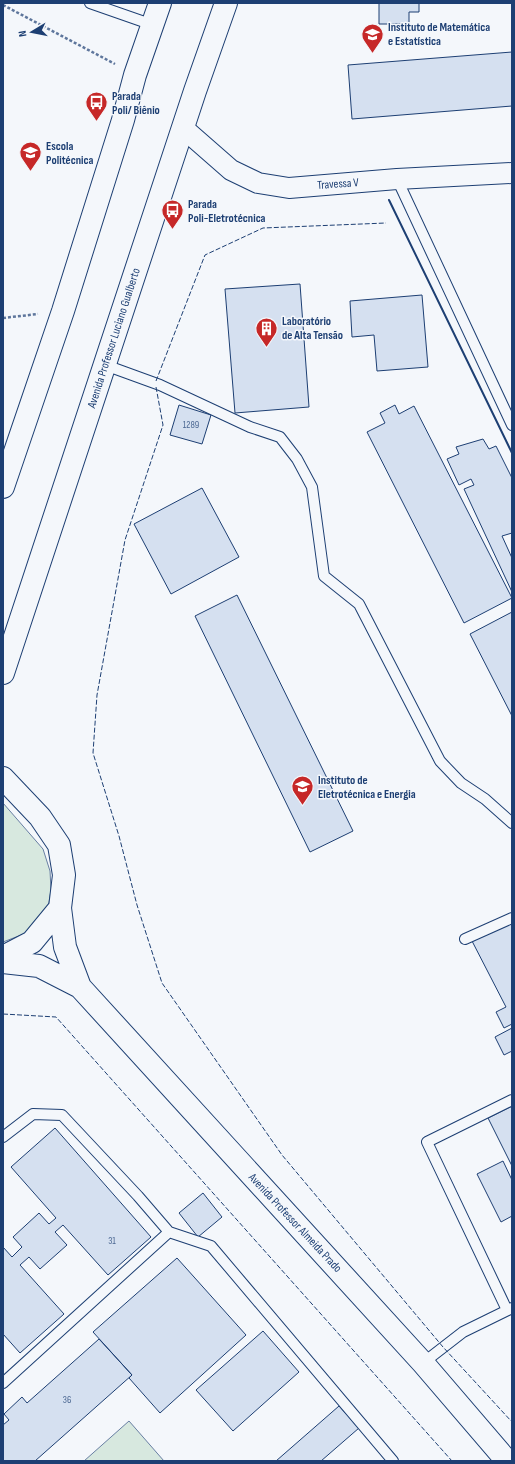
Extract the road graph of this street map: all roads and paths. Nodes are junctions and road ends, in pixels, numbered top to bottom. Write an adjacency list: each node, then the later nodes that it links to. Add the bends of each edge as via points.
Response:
1 (90, 3): 5 (lane)
2 (160, 3): 5 (street)
3 (226, 3): 7 (street, Avenida Professor Luciano Gualberto)
4 (3, 5): 6 (path)
5 (153, 25): 6 (street)
6 (135, 75): 10 (street, via 124,120)
7 (183, 128): 9 (street, Travessa V, via 231,170 258,183 289,188); 12 (street, Avenida Professor Luciano Gualberto)
8 (512, 173): 9 (street, Travessa V)
9 (396, 179): 13 (lane)
10 (63, 312): 11 (path); 14 (street)
11 (3, 318)
12 (105, 364): 15 (street, Avenida Professor Luciano Gualberto); 17 (lane, via 160,385 250,427 280,437 297,459 312,487 324,576 359,604 440,761 462,783)
13 (512, 425)
14 (3, 487)
15 (3, 673)
16 (3, 778): 18 (street, Avenida Professor Almeida Prado, via 40,817 58,844 64,875)
17 (512, 822)
18 (60, 908): 21 (street, via 32,942); 23 (street, Avenida Professor Almeida Prado, via 65,947)
19 (512, 918): 20 (lane)
20 (465, 939)
21 (3, 958)
22 (3, 962): 23 (street, Avenida Professor Almeida Prado, via 39,966)
23 (80, 987): 28 (street, Avenida Professor Almeida Prado)
24 (512, 1100): 27 (lane, via 428,1142)
25 (3, 1138): 26 (lane, via 33,1114 62,1115)
26 (169, 1232): 29 (lane); 30 (lane, via 211,1246)
27 (510, 1309): 28 (lane, via 463,1332)
28 (423, 1363): 31 (street, Avenida Professor Almeida Prado)
29 (3, 1383)
30 (393, 1461)
31 (507, 1461)

